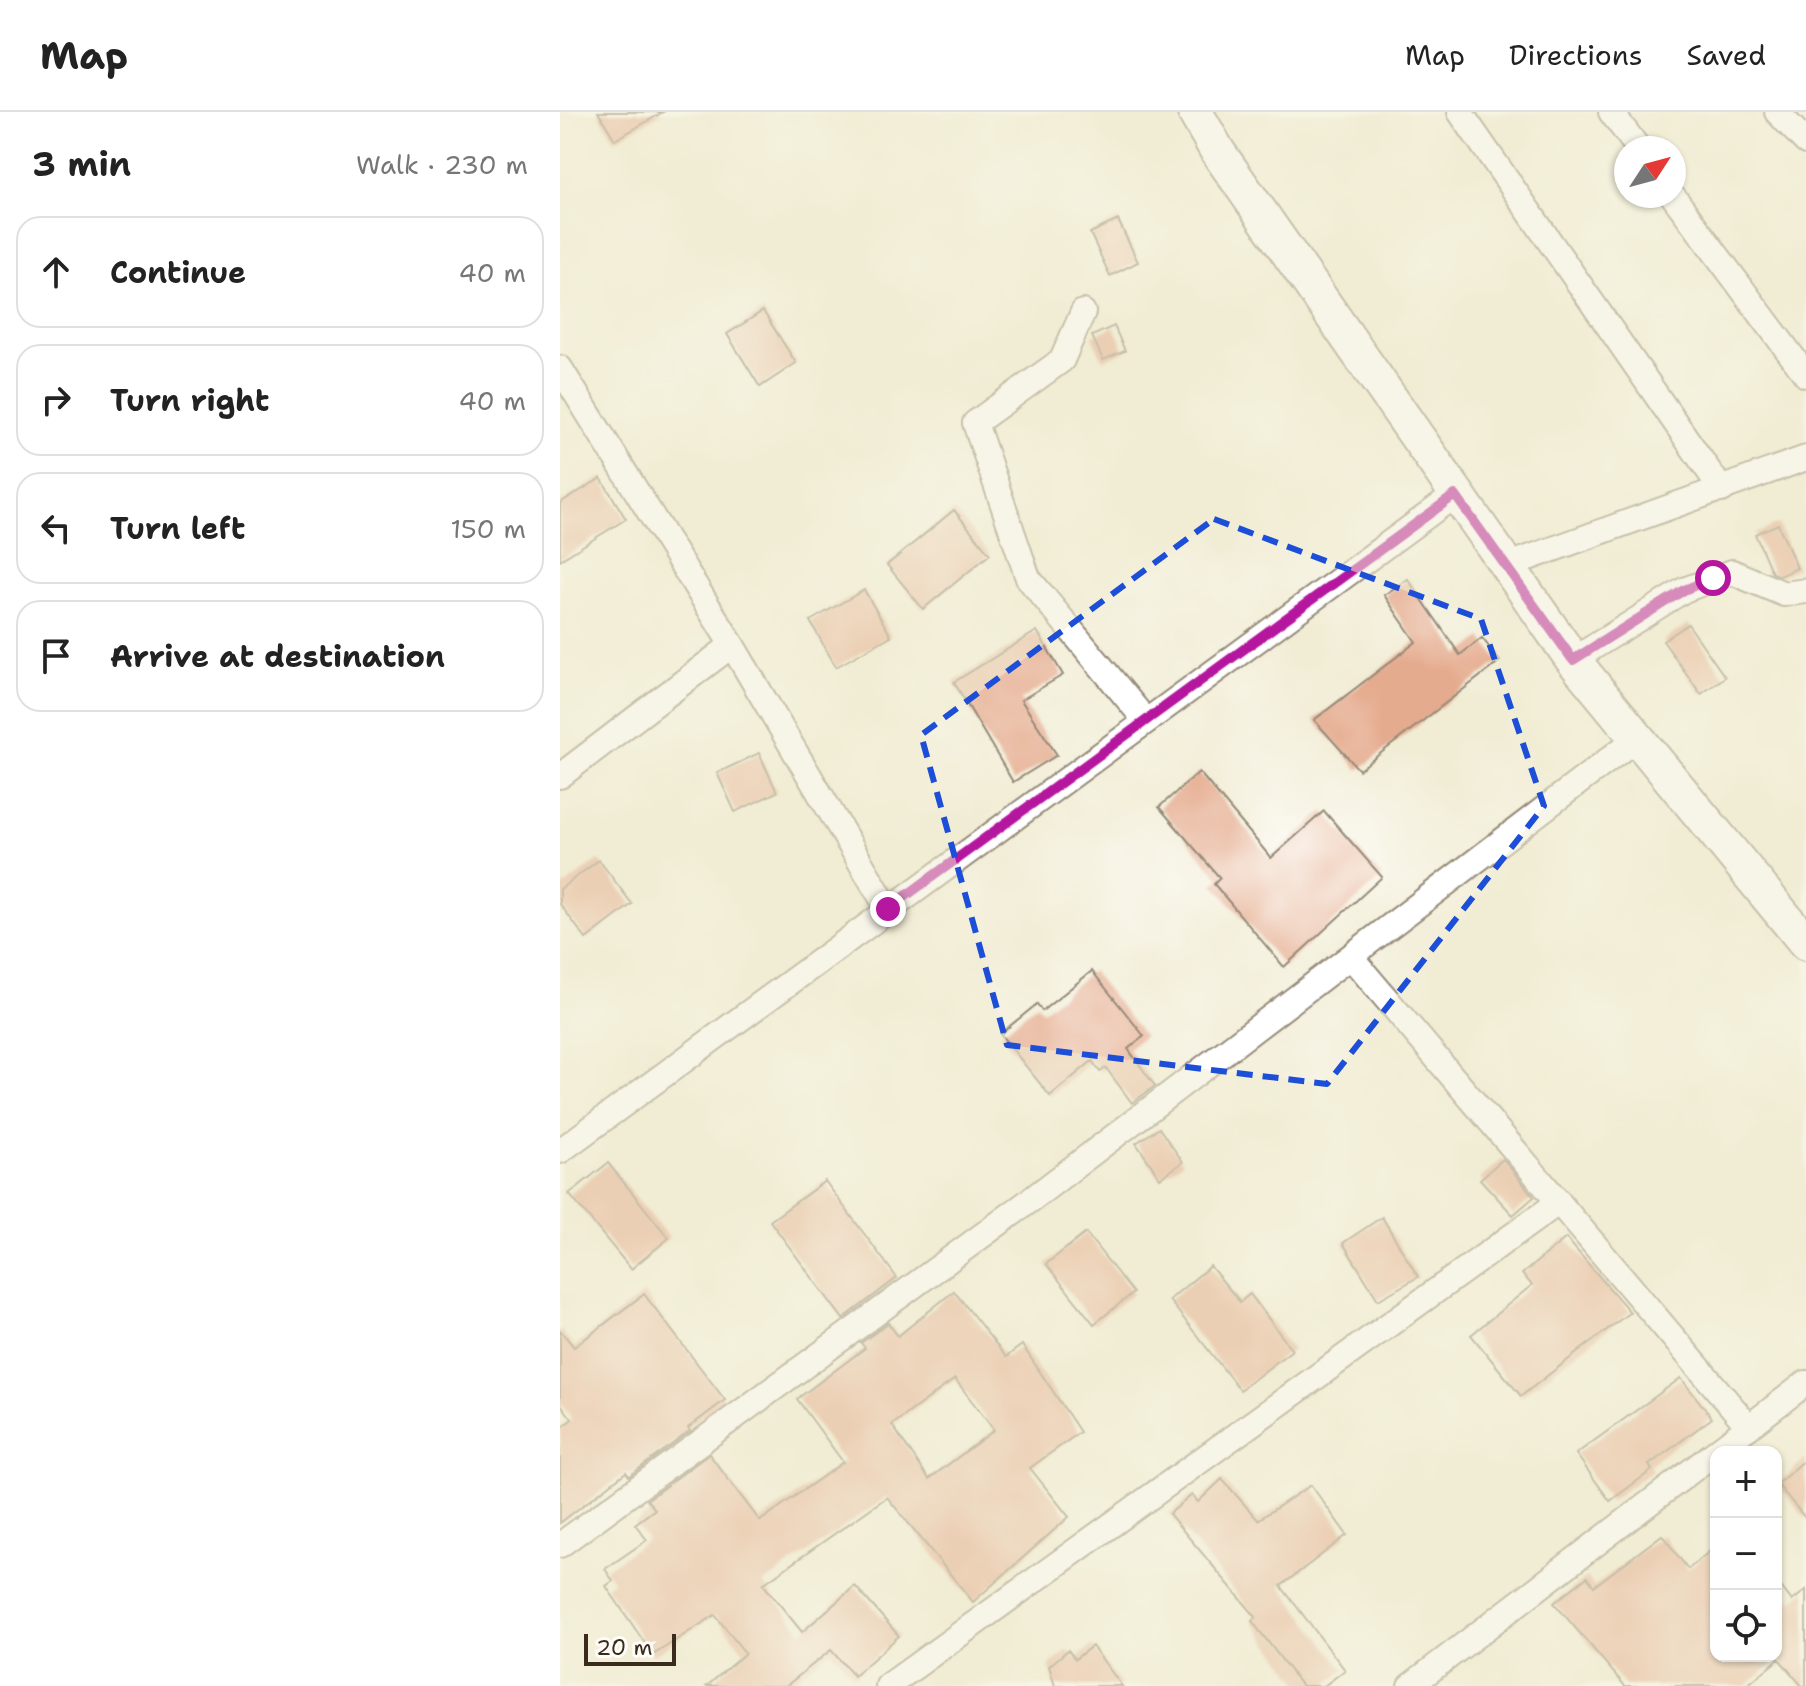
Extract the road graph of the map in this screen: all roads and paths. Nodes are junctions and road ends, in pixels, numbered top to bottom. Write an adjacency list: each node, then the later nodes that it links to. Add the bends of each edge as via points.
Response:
1 (1195, 112): 13 (street)
2 (1460, 112): 12 (street)
3 (1611, 112): 5 (street)
4 (1777, 112): 6 (street)
5 (1629, 136)
6 (1806, 142)
7 (1682, 208): 9 (street)
8 (1083, 312): 18 (street, via 1062,360 975,423 1028,578)
9 (1806, 375)
10 (562, 378): 16 (street)
11 (1806, 458): 12 (street)
12 (1722, 490): 14 (street)
13 (1455, 495): 14 (street); 18 (street)
14 (1506, 566): 17 (street)
15 (1806, 591): 17 (street, via 1784,594 1732,572 1684,590)
16 (732, 645): 20 (street); 21 (street)
17 (1573, 660): 19 (street)
18 (1146, 721): 21 (street)
19 (1637, 738): 22 (street); 23 (street)
20 (560, 776)
21 (888, 909): 24 (street)
22 (1806, 943)
23 (1351, 957): 25 (street); 28 (street)
24 (560, 1151)
25 (1559, 1202): 27 (street); 29 (street)
26 (1806, 1383): 27 (street)
27 (1749, 1427): 30 (street)
28 (560, 1545)
29 (888, 1686)
30 (1410, 1686)

